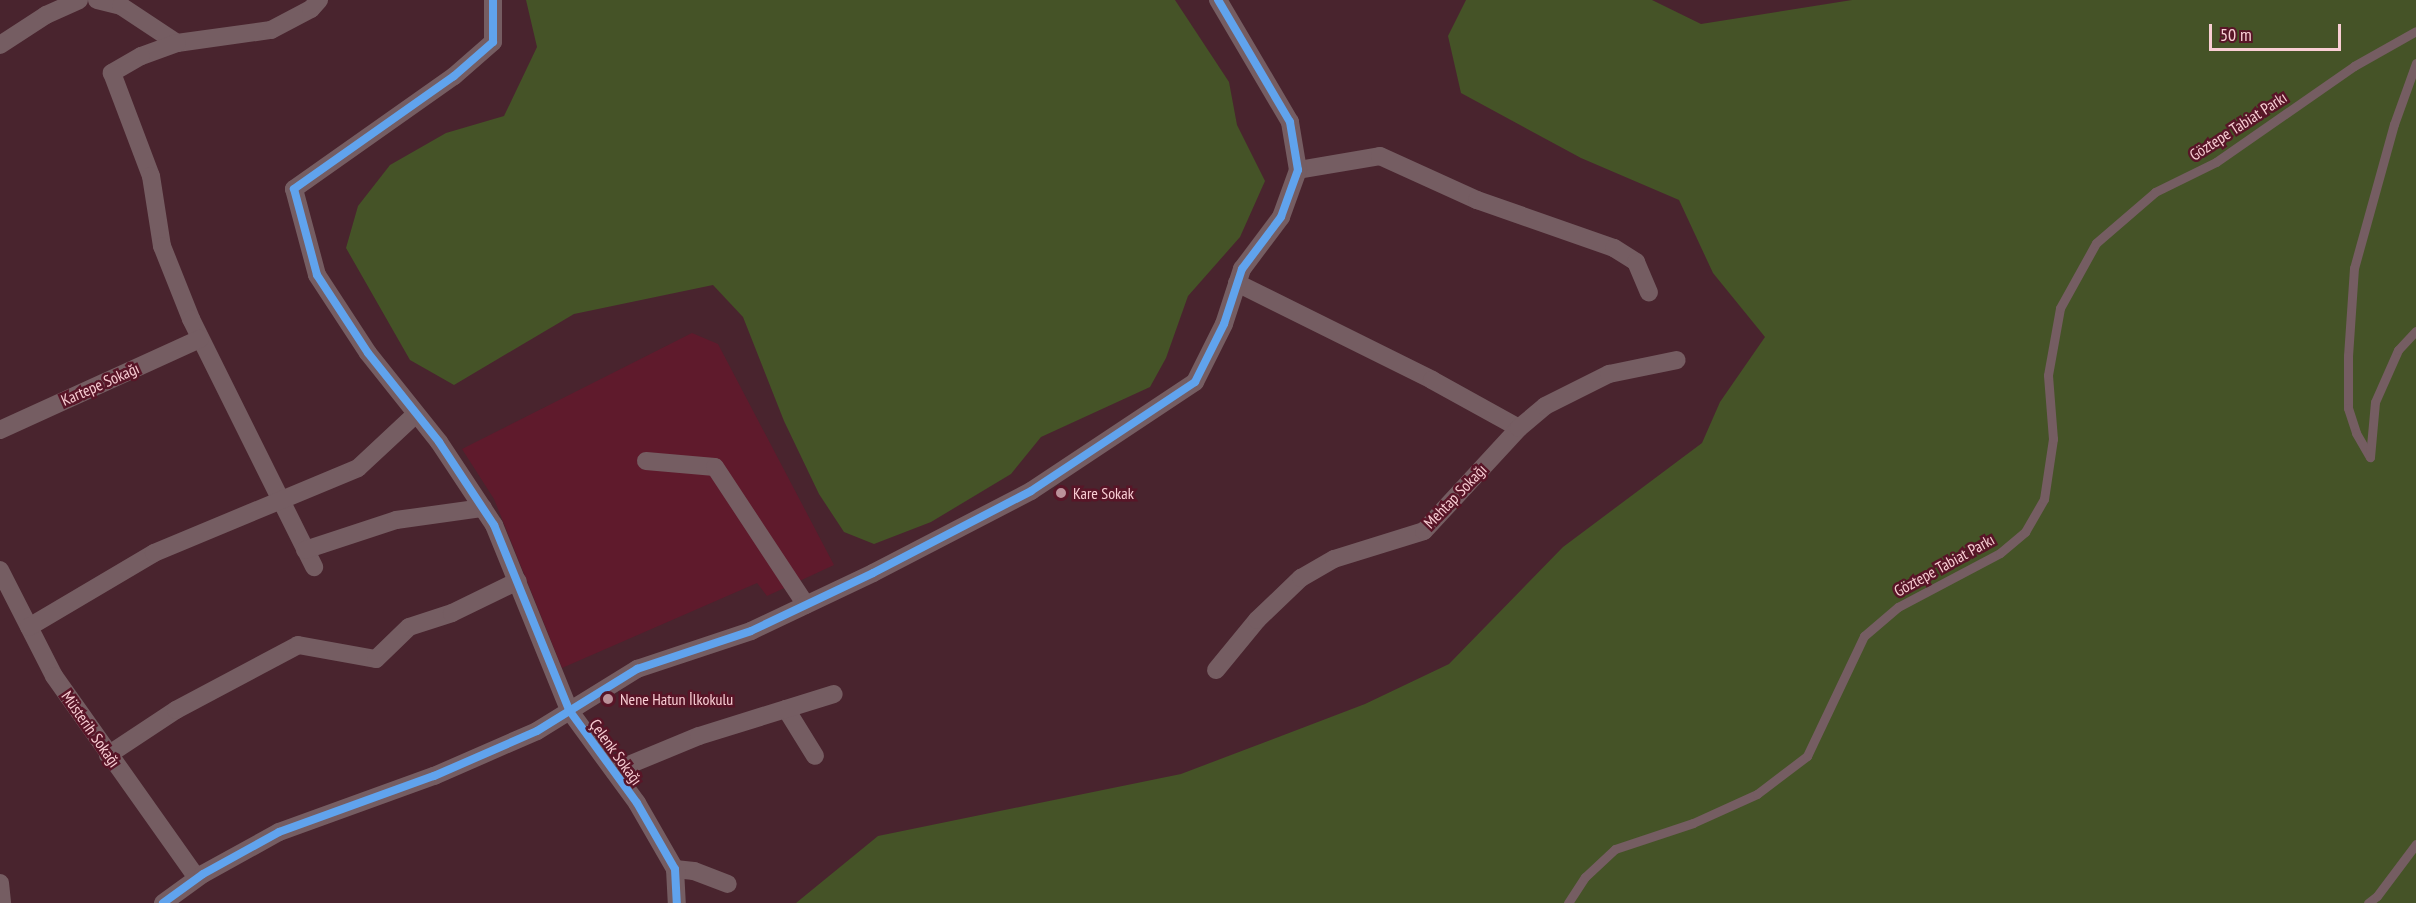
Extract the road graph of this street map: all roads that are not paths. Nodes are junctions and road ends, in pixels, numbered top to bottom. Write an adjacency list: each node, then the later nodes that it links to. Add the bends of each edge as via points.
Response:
1 (79, 0): 8 (street, via 46,15)
2 (97, 0): 7 (street, via 121,6)
3 (319, 0): 7 (street, via 311,9 271,30)
4 (493, 0): 16 (street, Çelenk Sokağı, via 493,42 454,76 294,189 317,275 368,353)
5 (1218, 0): 10 (street, via 1290,122)
6 (2416, 31): 43 (lane, Göztepe Tabiat Parkı, via 2354,66 2216,162 2155,192 2096,243 2060,308 2048,375 2053,439 2044,499 2025,532 2000,553 1898,607 1864,636 1807,756 1757,794 1692,823 1615,849 1585,878)
7 (177, 43): 14 (street, via 141,56 112,73 151,176 162,246)
8 (0, 45)
9 (2416, 63): 13 (lane, via 2394,124 2354,268 2348,408 2356,434 2370,457 2375,402 2398,350)
10 (1298, 170): 11 (street, via 1281,217 1242,269); 12 (street, via 1380,156 1477,200 1614,248 1636,262)
11 (1237, 283): 17 (street); 26 (street, via 1224,324 1196,381 1031,491)
12 (1649, 292)
13 (2416, 331)
14 (200, 339): 18 (street, Kartepe Sokağı); 20 (street)
15 (1677, 360): 17 (street, Mehtap Sokağı, via 1609,374 1545,406)
16 (416, 414): 20 (street, via 358,468); 21 (street, Çelenk Sokağı)
17 (1519, 428): 28 (street, Mehtap Sokağı, via 1424,531 1334,559 1301,578 1257,620)
18 (0, 430)
19 (646, 460): 26 (street, via 715,466)
20 (280, 499): 22 (street); 27 (street, via 154,553)
21 (483, 508): 22 (street, via 396,520); 25 (street, Çelenk Sokağı)
22 (305, 550): 23 (street)
23 (314, 567)
24 (0, 570): 27 (street, Müsterih Sokağı)
25 (518, 581): 31 (street, Çelenk Sokağı); 32 (street, via 452,613 409,627 376,659 298,645 176,710)
26 (806, 605): 31 (street, via 751,631 637,669)
27 (29, 627): 32 (street, Müsterih Sokağı, via 54,676)
28 (1216, 670)
29 (834, 694): 30 (street)
30 (786, 709): 33 (street); 34 (street, via 699,736)
31 (569, 710): 34 (street, Çelenk Sokağı); 37 (street, via 537,730 434,776 279,832)
32 (108, 755): 37 (street, Müsterih Sokağı)
33 (815, 756)
34 (614, 771): 36 (street, Çelenk Sokağı)
35 (2416, 844): 44 (lane)
36 (675, 869): 39 (street, via 694,871); 42 (street, Çelenk Sokağı)
37 (197, 878): 40 (street)
38 (0, 883): 41 (street)
39 (728, 884)
40 (168, 901)
41 (2, 903)
42 (676, 903)
43 (1568, 903)
44 (2368, 903)

